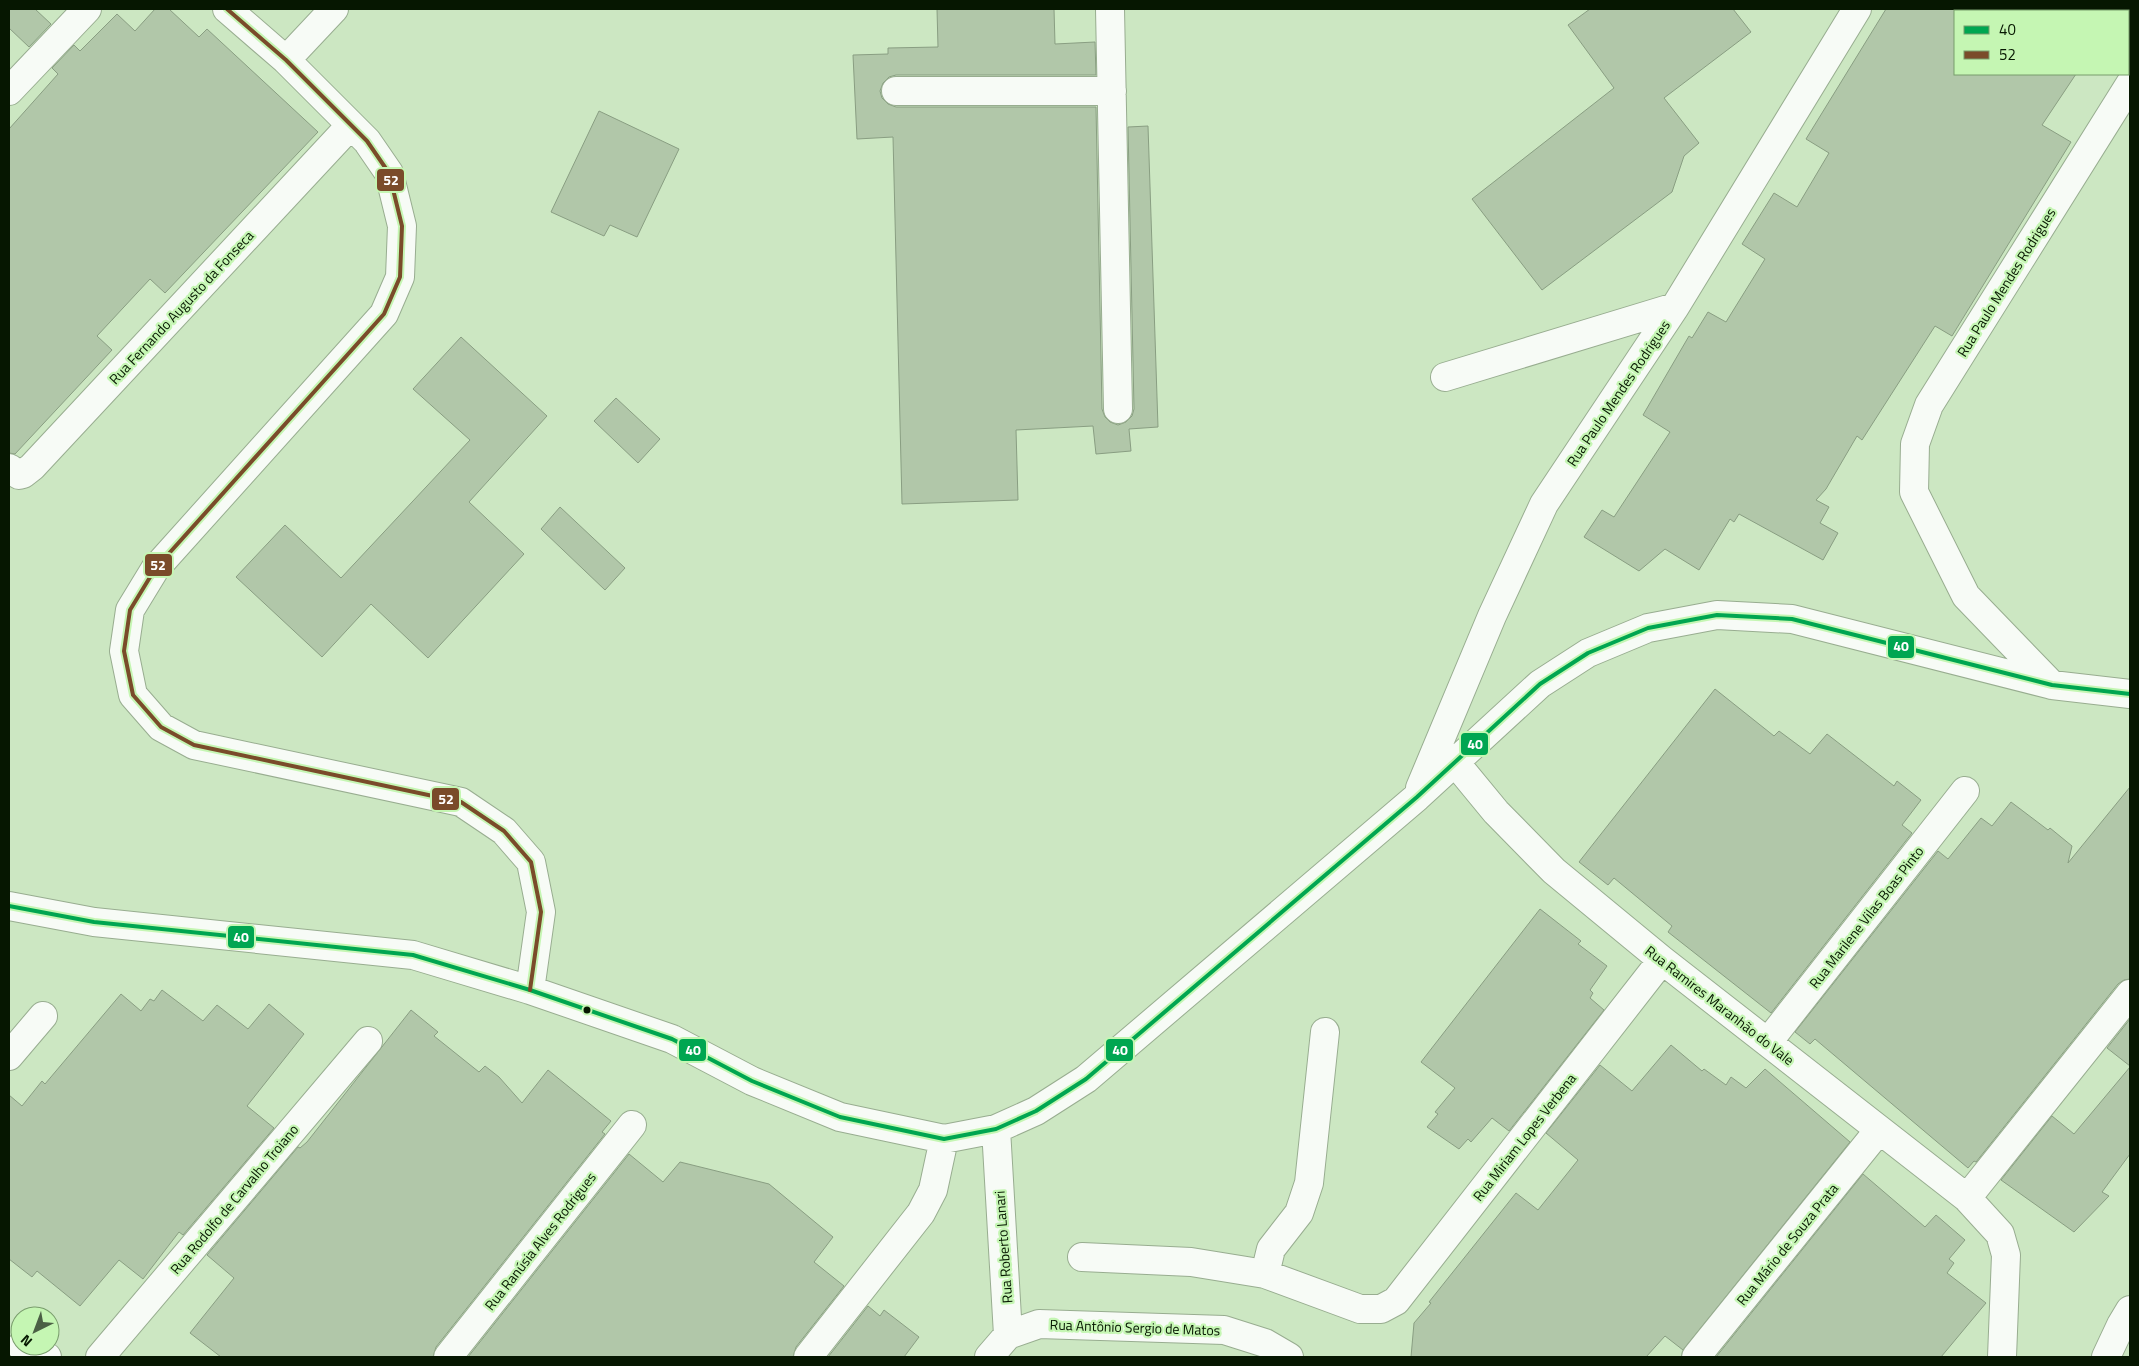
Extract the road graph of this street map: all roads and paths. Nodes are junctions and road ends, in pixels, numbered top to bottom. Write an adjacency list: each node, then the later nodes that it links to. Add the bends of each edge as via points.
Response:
1 (87, 9): 8 (street)
2 (227, 9): 6 (street)
3 (334, 9): 6 (street)
4 (1110, 9): 10 (street)
5 (1856, 9): 12 (street, Rua Paulo Mendes Rodrigues)
6 (286, 60): 11 (street)
7 (2130, 84): 16 (street, Rua Paulo Mendes Rodrigues, via 1929,405 1915,444 1914,492 1966,596)
8 (9, 91)
9 (896, 91): 10 (street)
10 (1112, 91): 14 (street)
11 (350, 126): 15 (street, Rua Fernando Augusto da Fonseca, via 32,467 19,475); 23 (street, via 368,141 389,173 402,226 400,277 384,314 155,569 130,610 124,651 133,695 161,726 194,745 461,802 504,830 531,862 541,912)
12 (1675, 307): 13 (street); 20 (street, Rua Paulo Mendes Rodrigues, via 1544,504 1492,616)
13 (1445, 377)
14 (1118, 409)
15 (9, 468)
16 (2052, 685): 17 (street); 18 (street, via 1792,620 1717,615 1648,628 1588,652 1540,684)
17 (2130, 694)
18 (1454, 761): 20 (street); 22 (street, Rua Ramires Maranhão do Vale, via 1496,812 1554,871)
19 (1965, 791): 28 (street, Rua Marilene Vilas Boas Pinto)
20 (1416, 797): 31 (street, via 1086,1079 1036,1110)
21 (9, 906): 23 (street, via 94,922 413,955)
22 (1662, 960): 28 (street, Rua Ramires Maranhão do Vale); 36 (street, Rua Miriam Lopes Verbena, via 1396,1301 1381,1309 1360,1309)
23 (530, 990): 33 (street, via 672,1039 752,1080 840,1117)
24 (2130, 994): 34 (street)
25 (43, 1016): 29 (street)
26 (1325, 1032): 36 (street, via 1309,1182 1299,1214 1271,1249)
27 (368, 1040): 39 (street, Rua Rodolfo de Carvalho Troiano)
28 (1768, 1042): 32 (street, Rua Ramires Maranhão do Vale)
29 (9, 1056)
30 (632, 1125): 40 (street, Rua Ranúsia Alves Rodrigues)
31 (996, 1129): 33 (street); 38 (street, Rua Roberto Lanari)
32 (1879, 1130): 34 (street, Rua Ramires Maranhão do Vale); 44 (street, Rua Mário de Souza Prata)
33 (944, 1139): 41 (street, via 933,1190 921,1213)
34 (1967, 1198): 45 (street, Rua Ramires Maranhão do Vale, via 2000,1234 2006,1254)
35 (1082, 1257): 36 (street, via 1191,1262)
36 (1265, 1274)
37 (2130, 1310): 46 (street)
38 (1008, 1335): 42 (street); 43 (street, Rua Antônio Sergio de Matos, via 1039,1324 1224,1330 1265,1343)
39 (100, 1357)
40 (448, 1357)
41 (808, 1357)
42 (988, 1357)
43 (1289, 1357)
44 (1696, 1357)
45 (2002, 1357)
46 (2106, 1357)

